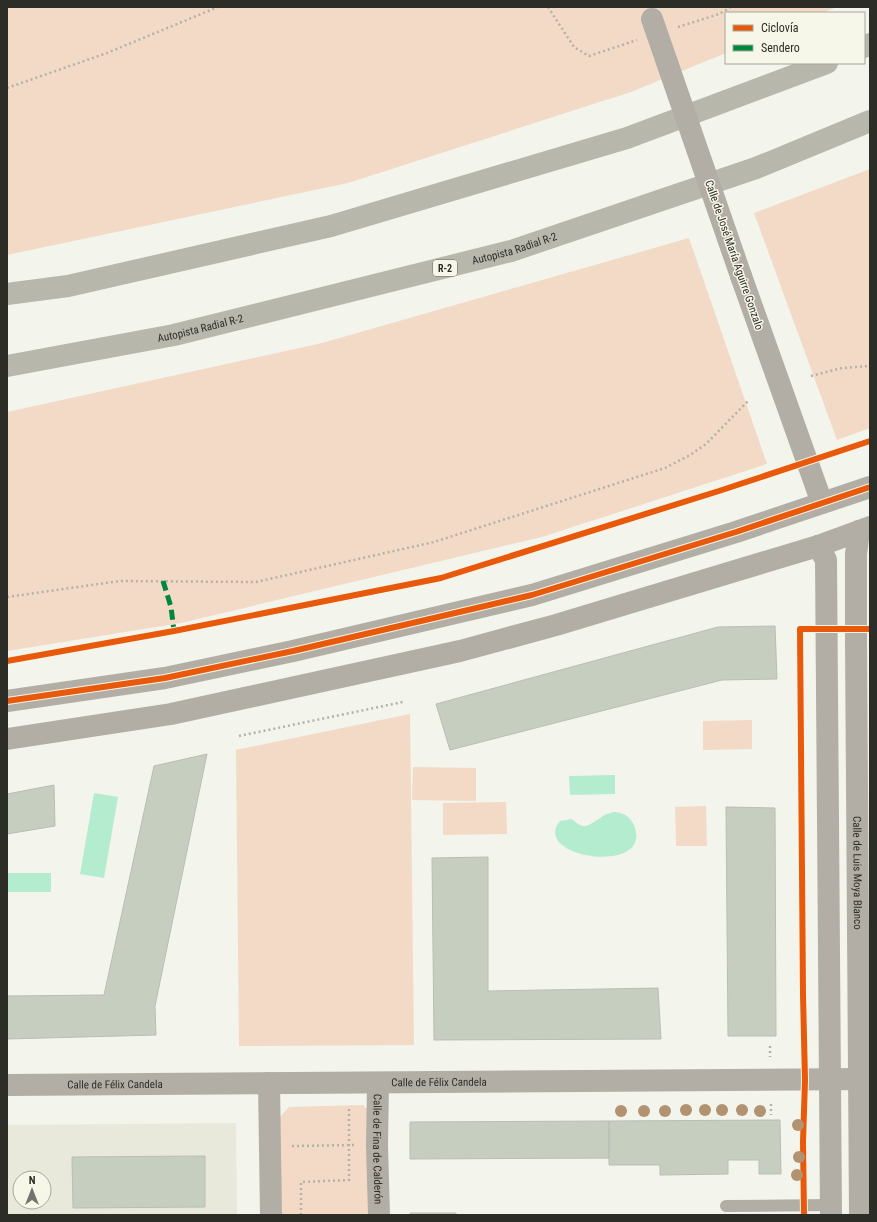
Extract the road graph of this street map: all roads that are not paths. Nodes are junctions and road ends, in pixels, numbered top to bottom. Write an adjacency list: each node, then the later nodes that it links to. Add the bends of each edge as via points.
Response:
1 (650, 13): 7 (street, Calle de José María Aguirre Gonzalo, bridge, via 740,276)
2 (824, 64): 4 (highway, via 627,138 331,226 68,286)
3 (870, 121): 5 (highway, Autopista Radial R-2 / R-2, via 756,168 511,251 174,335)
4 (7, 294)
5 (7, 366)
6 (870, 487): 7 (street)
7 (822, 503): 10 (street, via 532,595 450,615 165,678)
8 (864, 529): 9 (street); 12 (street, Calle de Luis Moya Blanco, via 856,554)
9 (818, 546): 11 (street, via 556,625 429,658 171,714); 13 (street, via 826,560)
10 (7, 701)
11 (7, 739)
12 (864, 1079): 13 (street, Calle de Félix Candela); 21 (street, Calle de Luis Moya Blanco)
13 (830, 1080): 15 (street, Calle de Félix Candela); 18 (street)
14 (269, 1083): 15 (street, Calle de Félix Candela); 16 (street, Calle de Félix Candela); 19 (street)
15 (378, 1083): 20 (street, Calle de Fina de Calderón)
16 (7, 1085)
17 (726, 1206): 18 (lane)
18 (831, 1210)
19 (271, 1215)
20 (380, 1215)
21 (860, 1215)

